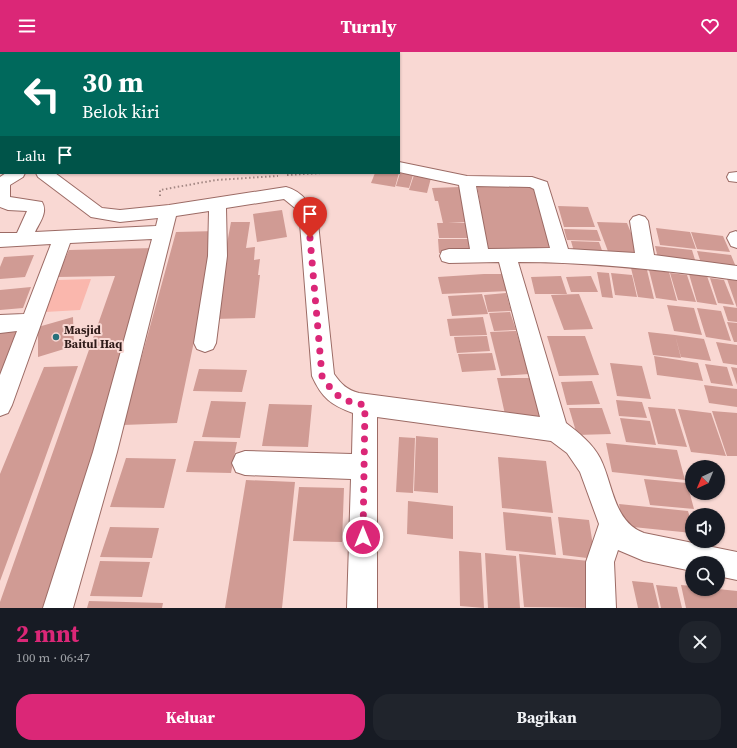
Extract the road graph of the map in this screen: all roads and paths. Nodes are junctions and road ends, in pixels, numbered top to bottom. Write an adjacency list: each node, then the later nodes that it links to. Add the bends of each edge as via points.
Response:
1 (400, 167): 5 (street)
2 (16, 174): 10 (street, via 2,183 1,200 8,204 36,206 36,212)
3 (45, 174): 7 (street, via 97,213)
4 (307, 174): 7 (path, via 216,180 160,190)
5 (467, 181): 12 (street); 13 (street, via 532,182 541,186)
6 (217, 204): 7 (street); 20 (street, via 220,226); 22 (street, via 286,193 300,202 309,223 322,376 332,391 340,397)
7 (164, 219): 9 (street); 28 (street, via 105,452)
8 (639, 221): 16 (street)
9 (63, 237): 10 (street); 18 (street)
10 (23, 239): 11 (street)
11 (0, 240)
12 (480, 255): 14 (street); 15 (street)
13 (561, 255): 15 (street); 16 (street)
14 (449, 256)
15 (507, 256): 23 (street)
16 (646, 261): 17 (street)
17 (737, 272)
18 (30, 322): 19 (street); 21 (street)
19 (0, 324)
20 (205, 343)
21 (0, 405)
22 (365, 405): 23 (street); 25 (street)
23 (556, 430): 26 (street, via 576,445 591,466)
24 (245, 463): 25 (street)
25 (364, 467): 29 (street)
26 (612, 524): 27 (street, via 628,541 644,547); 30 (street, via 600,562)
27 (737, 566)
28 (58, 608)
29 (362, 608)
30 (601, 608)

